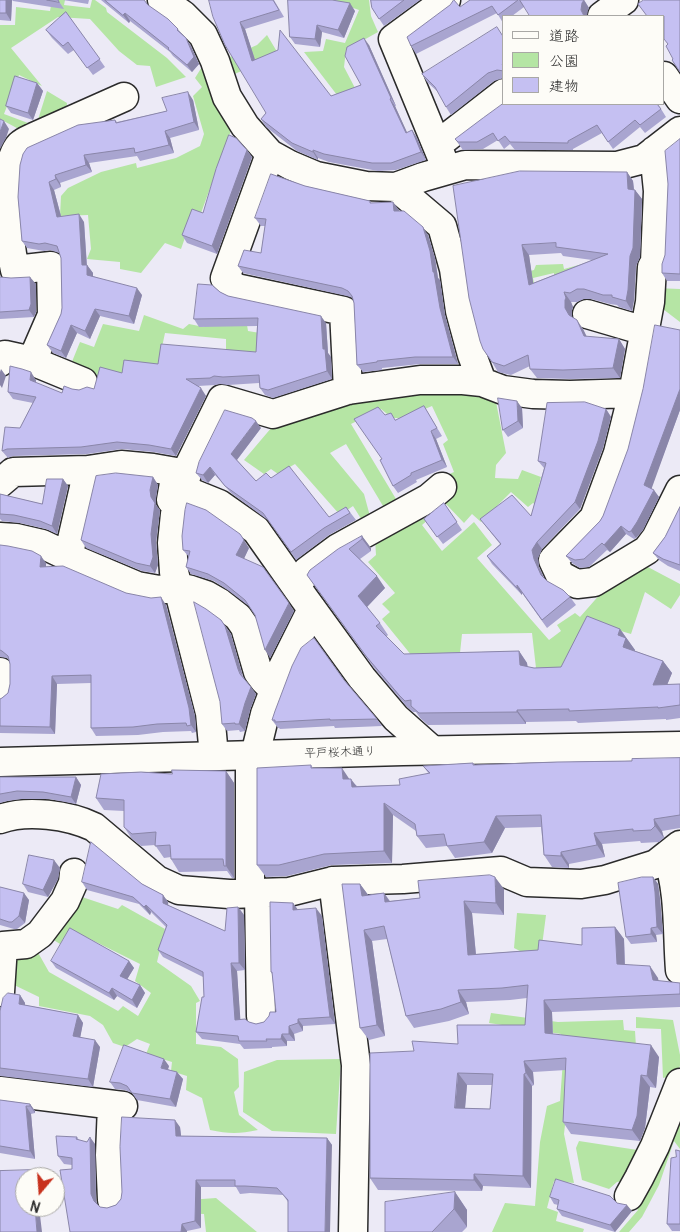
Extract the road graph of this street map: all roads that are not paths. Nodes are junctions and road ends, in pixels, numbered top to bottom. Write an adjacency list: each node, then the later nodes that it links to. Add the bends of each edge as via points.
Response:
1 (162, 0): 10 (street, via 203,35 227,97 244,126)
2 (446, 0): 8 (street, via 392,40)
3 (665, 77): 6 (street)
4 (502, 95): 8 (street)
5 (124, 97): 15 (street, via 34,137 20,145 13,156 7,196 15,270 51,266 52,315)
6 (680, 99)
7 (680, 131): 9 (street)
8 (437, 145): 11 (street)
9 (654, 151): 11 (street, via 644,159 617,166 465,165); 14 (street, via 658,191 655,262)
10 (270, 154): 12 (street, via 316,176 366,186); 19 (street, via 225,278 236,288 344,311)
11 (448, 170): 12 (street)
12 (396, 187): 18 (street, via 442,226 454,269 460,311)
13 (587, 314): 14 (street)
14 (647, 320): 20 (street)
15 (32, 361): 16 (street, via 5,355); 17 (street)
16 (0, 362)
17 (83, 382)
18 (482, 382): 19 (street, via 420,380); 20 (street, via 503,390 533,394)
19 (348, 390): 25 (street, via 273,414 222,399 190,464)
20 (633, 393): 24 (street, via 618,453 594,518 553,560 560,575 576,584 594,582 647,550)
21 (88, 470): 22 (street, via 13,472); 25 (street, via 121,466 176,472 169,512); 27 (street)
22 (0, 483)
23 (442, 487): 28 (street, via 429,498 338,548 307,571)
24 (680, 490)
25 (179, 501): 28 (street, via 219,504 256,530); 29 (street, via 172,543)
26 (0, 537): 27 (street, via 42,544)
27 (68, 557): 29 (street, via 137,586 160,590)
28 (296, 586): 30 (street)
29 (178, 587): 32 (street, via 206,595 238,617 245,627 258,672); 37 (street, via 210,713)
30 (312, 609): 32 (street); 35 (street, via 362,678 396,718)
31 (0, 672): 33 (street)
32 (274, 690): 36 (street)
33 (0, 692)
34 (680, 746): 35 (street, 平戸桜木通り)
35 (432, 750): 36 (street, 平戸桜木通り)
36 (253, 755): 37 (street, 平戸桜木通り); 43 (street)
37 (214, 756): 38 (street, 平戸桜木通り)
38 (0, 762)
39 (0, 819): 43 (street, via 44,815 82,821 94,827 167,886 206,893)
40 (673, 850): 42 (street, via 656,864 635,872 581,884 527,882 501,871); 44 (street)
41 (74, 873): 45 (street, via 65,901 40,934 26,944 3,946)
42 (333, 881): 43 (street, via 288,892); 51 (street, via 356,1065)
43 (254, 893): 46 (street)
44 (680, 970)
45 (0, 992)
46 (261, 1016)
47 (680, 1084): 49 (street, via 655,1146)
48 (0, 1091): 50 (street, via 118,1105 110,1154)
49 (629, 1196)
50 (112, 1200)
51 (353, 1232)

